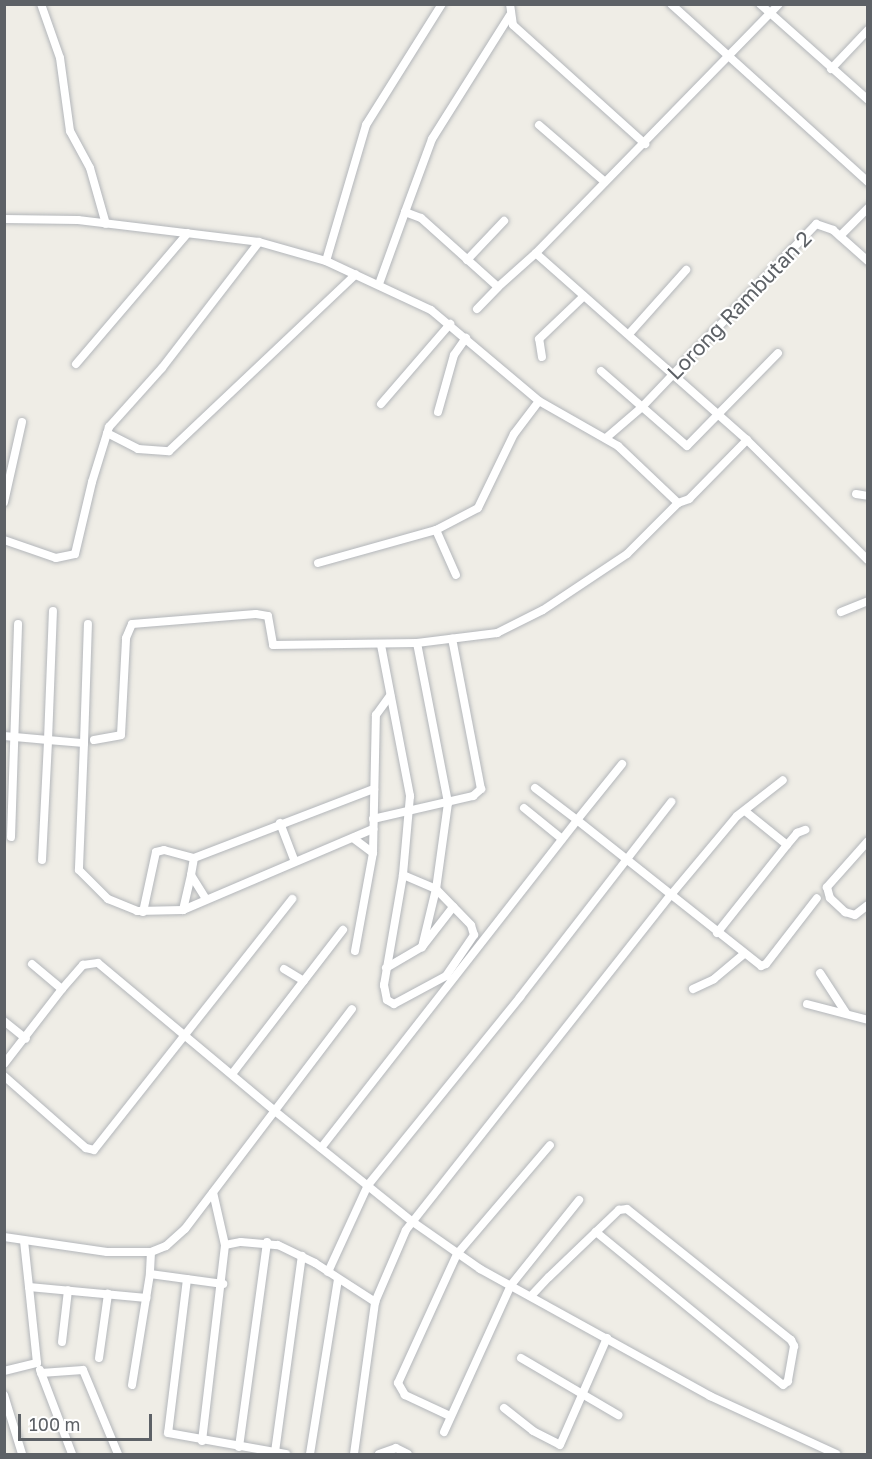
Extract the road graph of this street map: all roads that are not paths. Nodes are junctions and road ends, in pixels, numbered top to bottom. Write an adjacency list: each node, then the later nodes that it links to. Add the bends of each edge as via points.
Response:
1 (41, 4): 21 (street, via 60,58 70,131 90,168)
2 (442, 4): 27 (street, via 366,125)
3 (510, 4): 8 (street)
4 (671, 4): 10 (street)
5 (760, 4): 7 (street)
6 (779, 4): 7 (street)
7 (770, 14): 10 (street); 11 (street)
8 (510, 15): 14 (street, via 519,31); 18 (street, via 432,139)
9 (867, 30): 11 (street)
10 (728, 57): 14 (street); 16 (street)
11 (831, 69): 12 (street)
12 (867, 100)
13 (539, 125): 15 (street)
14 (645, 144): 15 (street)
15 (605, 182): 25 (street)
16 (867, 182)
17 (867, 208): 23 (street)
18 (405, 212): 26 (street, via 417,216); 31 (street)
19 (4, 219): 21 (street)
20 (504, 221): 26 (street)
21 (106, 224): 22 (street)
22 (188, 233): 24 (street); 40 (street)
23 (840, 236): 28 (street, Lorong Rambutan 2); 42 (street, Lorong Rambutan 2, via 821,223 815,225)
24 (259, 242): 27 (street); 49 (street)
25 (536, 252): 32 (street); 33 (street)
26 (467, 260): 32 (street)
27 (326, 261): 30 (street)
28 (867, 261)
29 (686, 270): 36 (street)
30 (356, 273): 31 (street); 49 (street, via 169,451 138,449)
31 (379, 284): 35 (street, via 416,300)
32 (498, 288): 34 (street)
33 (584, 296): 36 (street); 39 (street, via 539,339)
34 (477, 309)
35 (450, 324): 37 (street); 44 (street)
36 (629, 334): 42 (street)
37 (466, 338): 43 (street); 46 (street, via 454,355)
38 (778, 353): 47 (street)
39 (542, 357)
40 (76, 364)
41 (601, 371): 45 (street)
42 (675, 372): 45 (street, Lorong Rambutan 2); 47 (street)
43 (539, 400): 50 (street); 56 (street, via 514,434 480,505)
44 (381, 404)
45 (642, 407): 47 (street, via 687,446); 50 (street, Lorong Rambutan 2)
46 (438, 412)
47 (720, 413): 51 (street)
48 (22, 422): 54 (street)
49 (106, 433): 57 (street, via 75,554 56,558)
50 (606, 438): 55 (street)
51 (747, 440): 55 (street, via 689,499); 58 (street)
52 (856, 494): 53 (street)
53 (867, 496)
54 (4, 502)
55 (678, 503): 66 (street, via 627,554 516,626 497,633)
56 (436, 530): 59 (street); 60 (street)
57 (4, 540)
58 (867, 560)
59 (318, 563)
60 (456, 575)
61 (867, 601): 63 (street)
62 (53, 611): 71 (street)
63 (841, 612)
64 (18, 624): 70 (street)
65 (88, 624): 73 (street)
66 (452, 639): 67 (street); 78 (street, via 482,782 473,796)
67 (417, 643): 68 (street); 78 (street)
68 (381, 645): 69 (street); 72 (street, via 273,645 268,616 250,614 137,622 127,632 121,735)
69 (390, 696): 77 (street, via 376,715); 81 (street)
70 (9, 737): 71 (street); 88 (street)
71 (48, 740): 73 (street); 95 (street)
72 (94, 740)
73 (84, 743): 108 (street, via 79,870 108,899)
74 (622, 764): 84 (street)
75 (783, 780): 82 (street)
76 (535, 788): 84 (street)
77 (374, 789): 83 (street); 85 (street)
78 (448, 802): 81 (street); 100 (street)
79 (671, 802): 97 (street)
80 (524, 808): 90 (street)
81 (411, 810): 83 (street); 99 (street)
82 (745, 811): 92 (street); 101 (street)
83 (373, 819): 86 (street)
84 (577, 820): 90 (street); 97 (street)
85 (280, 823): 94 (street); 96 (street)
86 (373, 830): 89 (street); 93 (street)
87 (805, 830): 92 (street)
88 (11, 837)
89 (354, 838): 93 (street); 96 (street)
90 (562, 839): 133 (street)
91 (867, 841): 105 (street, via 827,887 830,898 845,912 855,915)
92 (787, 845): 110 (street)
93 (373, 853): 112 (street)
94 (194, 858): 98 (street); 108 (street, via 164,850 156,852)
95 (42, 860)
96 (294, 860): 103 (street)
97 (626, 860): 101 (street); 134 (street)
98 (191, 875): 103 (street); 107 (street)
99 (403, 875): 100 (street); 115 (street)
100 (436, 889): 106 (street); 111 (street)
101 (670, 896): 110 (street); 137 (street)
102 (817, 898): 113 (street, via 766,964 761,966)
103 (206, 899): 107 (street)
104 (291, 899): 126 (street)
105 (867, 905)
106 (453, 907): 111 (street); 115 (street, via 471,925 474,935 446,976 394,1004 384,996)
107 (183, 910): 108 (street)
108 (143, 912)
109 (343, 930): 118 (street)
110 (717, 933): 113 (street)
111 (422, 947): 115 (street)
112 (355, 951)
113 (743, 955): 120 (street, via 714,979)
114 (32, 964): 119 (street)
115 (386, 968)
116 (284, 969): 118 (street)
117 (820, 973): 123 (street)
118 (304, 981): 129 (street)
119 (62, 989): 126 (street, via 83,965 95,962); 127 (street)
120 (693, 989)
121 (807, 1004): 123 (street)
122 (352, 1009): 131 (street)
123 (846, 1013): 124 (street)
124 (867, 1020)
125 (4, 1021): 127 (street)
126 (186, 1035): 129 (street); 130 (street, via 94,1150 86,1148)
127 (26, 1039): 128 (street)
128 (4, 1064)
129 (231, 1074): 131 (street)
130 (4, 1076)
131 (276, 1112): 133 (street); 135 (street)
132 (550, 1145): 144 (street)
133 (321, 1148): 134 (street)
134 (368, 1185): 137 (street); 146 (street)
135 (213, 1191): 142 (street); 143 (street, via 180,1235)
136 (579, 1200): 151 (street)
137 (413, 1222): 144 (street); 157 (street)
138 (596, 1232): 138 (street, via 783,1384 790,1378 794,1346 790,1340 629,1209 620,1210); 155 (street)
139 (4, 1238): 140 (street)
140 (24, 1241): 143 (street, via 107,1252); 152 (street)
141 (267, 1242): 142 (street); 145 (street); 175 (street)
142 (225, 1245): 150 (street)
143 (152, 1252): 147 (street)
144 (458, 1254): 151 (street); 170 (street, via 398,1383 405,1395)
145 (302, 1256): 146 (street); 176 (street)
146 (328, 1272): 149 (street)
147 (150, 1274): 148 (street); 156 (street)
148 (187, 1278): 150 (street); 174 (street, via 167,1431)
149 (338, 1279): 157 (street); 181 (street)
150 (223, 1284): 174 (street)
151 (511, 1285): 155 (street); 170 (street)
152 (29, 1287): 153 (street); 162 (street)
153 (68, 1290): 154 (street); 159 (street)
154 (108, 1294): 156 (street); 160 (street)
155 (531, 1296): 158 (street)
156 (146, 1298): 165 (street)
157 (375, 1302): 182 (street)
158 (607, 1338): 166 (street); 185 (street, via 710,1396)
159 (62, 1342)
160 (99, 1358)
161 (521, 1358): 166 (street)
162 (37, 1363): 163 (street); 164 (street)
163 (4, 1371)
164 (41, 1373): 178 (street); 179 (street, via 83,1370)
165 (132, 1385)
166 (583, 1394): 168 (street, via 564,1439 557,1446); 169 (street)
167 (4, 1395): 171 (street)
168 (504, 1408)
169 (618, 1415)
170 (450, 1416): 173 (street)
171 (14, 1422): 172 (street); 177 (street)
172 (4, 1424)
173 (444, 1432)
174 (202, 1441): 175 (street)
175 (239, 1447): 176 (street)
176 (275, 1452): 180 (street)
177 (22, 1455)
178 (72, 1455)
179 (118, 1455)
180 (285, 1455)
181 (310, 1455)
182 (354, 1455)
183 (379, 1455): 184 (street, via 396,1448)
184 (408, 1455)
185 (836, 1455)

